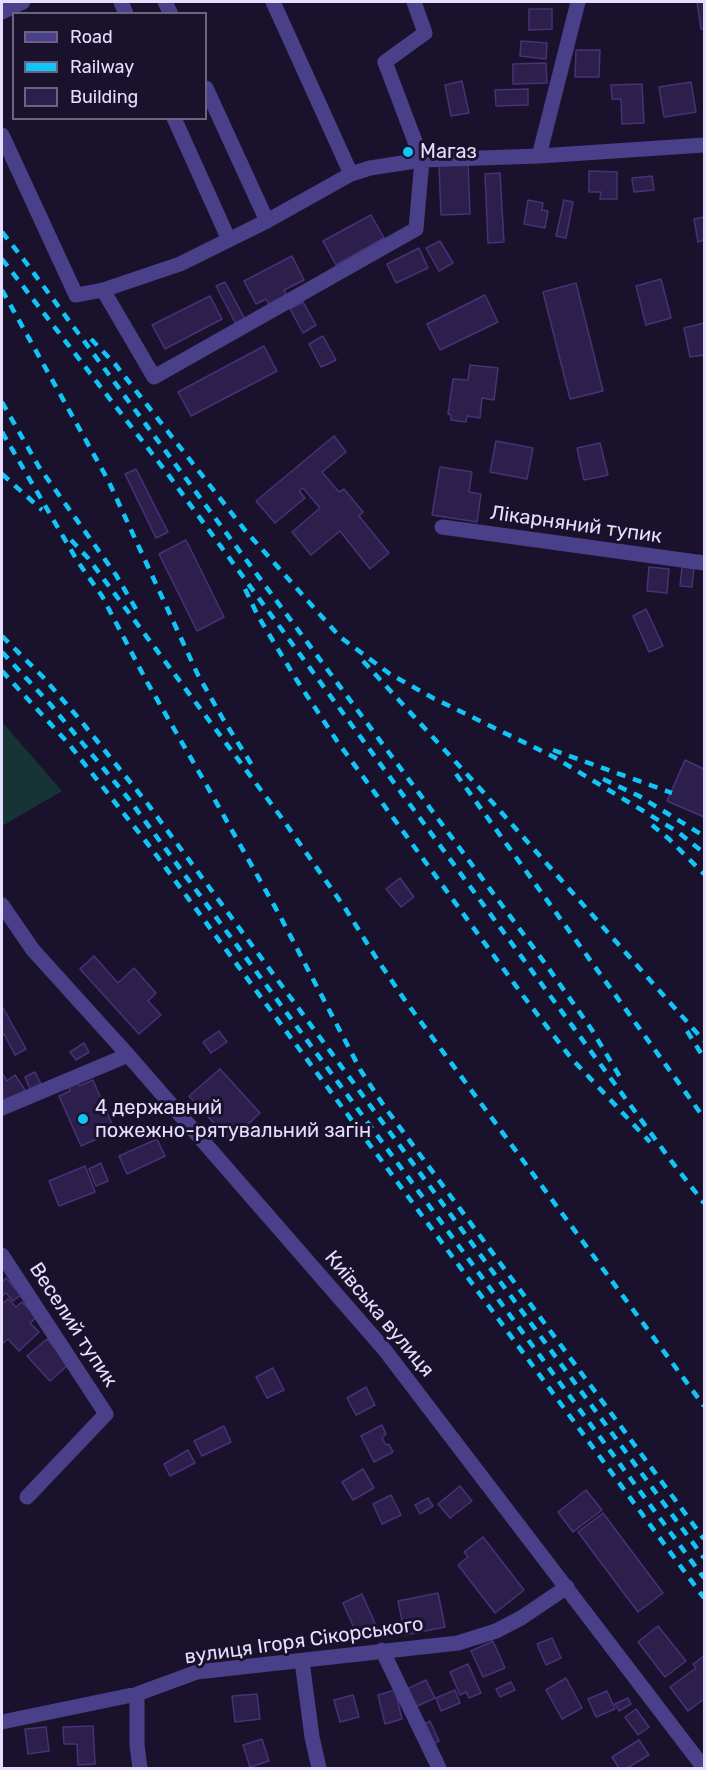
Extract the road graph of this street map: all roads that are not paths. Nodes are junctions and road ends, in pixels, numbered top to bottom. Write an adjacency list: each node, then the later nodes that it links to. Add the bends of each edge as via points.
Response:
1 (23, 2): 5 (street)
2 (273, 2): 12 (street)
3 (414, 2): 11 (street, via 425,33 385,62)
4 (578, 2): 10 (street)
5 (2, 12)
6 (207, 90): 13 (street)
7 (175, 120): 14 (street)
8 (2, 135): 15 (street, via 76,295)
9 (705, 146): 10 (street)
10 (539, 156): 11 (street)
11 (422, 159): 12 (street); 15 (street, via 416,229 154,377)
12 (351, 174): 13 (street)
13 (267, 221): 14 (street)
14 (228, 240): 15 (street, via 180,264)
15 (103, 290)
16 (442, 527): 17 (street, Лікарняний тупик)
17 (705, 563)
18 (2, 905): 19 (street, Київська вулиця, via 33,950)
19 (128, 1055): 20 (street); 23 (street, Київська вулиця, via 384,1349)
20 (2, 1108)
21 (2, 1255): 22 (street, Веселий тупик, via 106,1414)
22 (27, 1497)
23 (567, 1587): 24 (street, вулиця Ігоря Сікорського, via 496,1631 458,1642); 31 (street, Київська вулиця)
24 (382, 1650): 25 (street, вулиця Ігоря Сікорського); 30 (street)
25 (302, 1661): 26 (street, вулиця Ігоря Сікорського, via 196,1672); 29 (street)
26 (137, 1694): 27 (street, вулиця Ігоря Сікорського); 28 (street)
27 (2, 1722)
28 (140, 1768)
29 (319, 1768)
30 (439, 1768)
31 (705, 1768)

